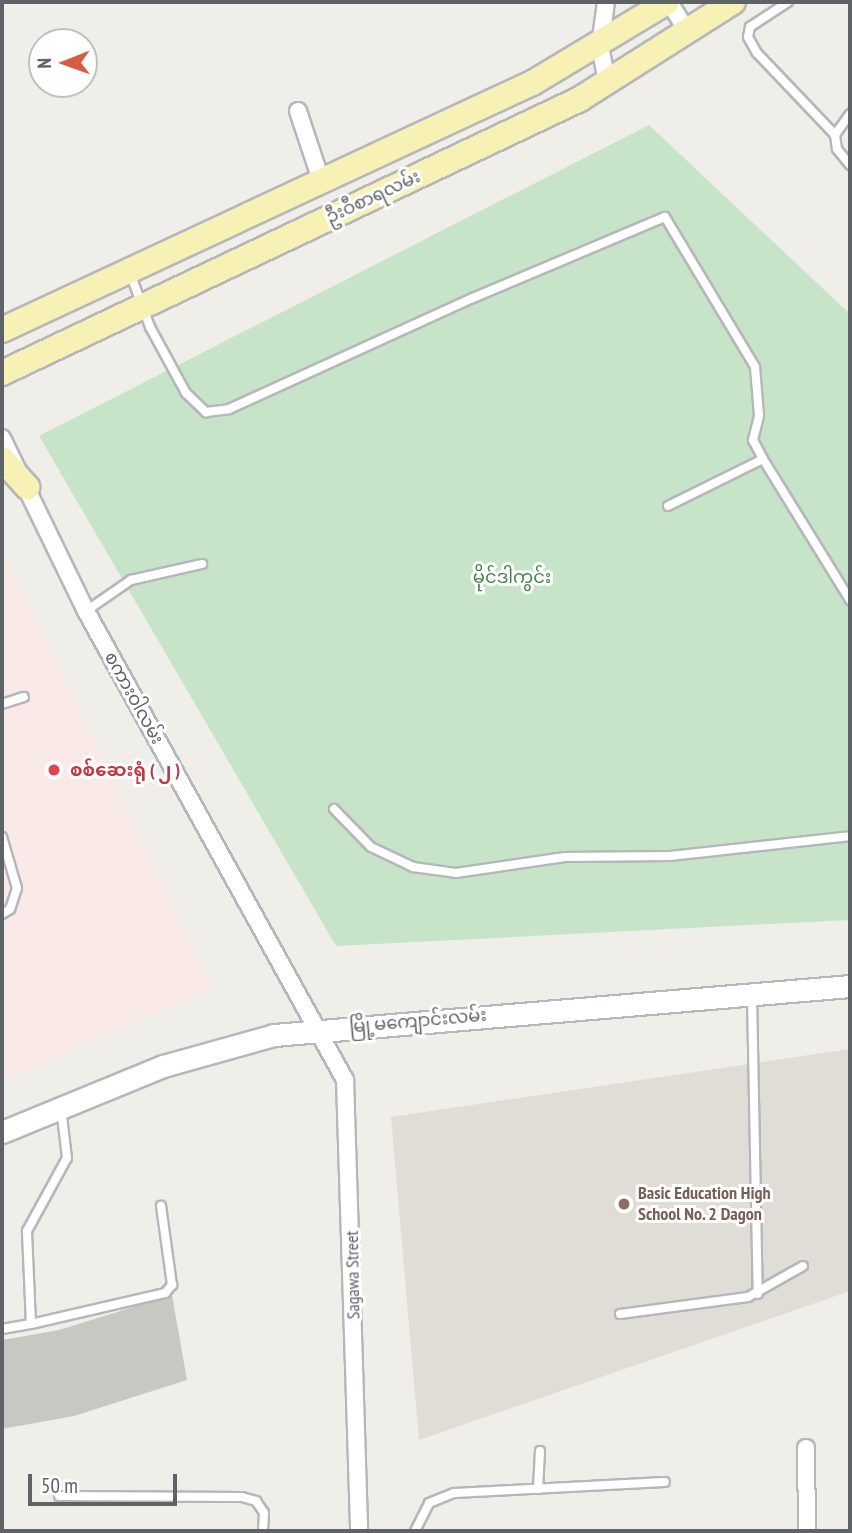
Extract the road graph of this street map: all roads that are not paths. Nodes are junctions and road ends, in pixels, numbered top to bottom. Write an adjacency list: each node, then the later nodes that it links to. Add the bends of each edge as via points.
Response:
1 (606, 2): 6 (street)
2 (668, 2): 5 (street); 6 (main road, ဦးဝီစာရလမ်း)
3 (733, 2): 5 (main road, ဦးဝီစာရလမ်း)
4 (788, 2): 11 (lane, via 750,27 748,37 757,53)
5 (688, 32): 7 (main road, ဦးဝီစာရလမ်း)
6 (600, 46): 7 (street); 8 (main road, ဦးဝီစာရလမ်း)
7 (607, 83): 12 (main road, ဦးဝီစာရလမ်း)
8 (477, 109): 12 (main road); 14 (main road, ဦးဝီစာရလမ်း)
9 (298, 111): 14 (street)
10 (850, 114): 11 (lane)
11 (835, 135): 13 (lane, via 837,149)
12 (494, 140): 15 (main road, ဦးဝီစာရလမ်း)
13 (850, 165)
14 (321, 180): 15 (main road); 16 (main road, ဦးဝီစာရလမ်း)
15 (338, 214): 17 (main road, ဦးဝီစာရလမ်း)
16 (129, 270): 17 (lane); 18 (main road, ဦးဝီစာရလမ်း)
17 (142, 308): 19 (main road, ဦးဝီစာရလမ်း); 21 (lane, via 186,393 205,412 229,409 472,298 665,217 755,367 760,415 753,440)
18 (2, 330)
19 (2, 373)
20 (2, 438): 23 (street, စကားဝါလမ်း)
21 (763, 458): 24 (lane); 26 (lane)
22 (2, 459): 23 (main road)
23 (27, 487): 27 (street, စကားဝါလမ်း)
24 (668, 506)
25 (202, 564): 27 (lane, via 131,580)
26 (850, 600)
27 (86, 611): 36 (street, စကားဝါလမ်း)
28 (24, 697): 29 (lane)
29 (2, 704)
30 (334, 809): 32 (lane, via 371,846 413,867 456,873 565,857 670,856)
31 (2, 836): 33 (lane, via 17,888 10,909)
32 (850, 836)
33 (2, 914)
34 (850, 986): 35 (main road, မြို့မကျောင်းလမ်း)
35 (752, 995): 36 (main road, မြို့မကျောင်းလမ်း); 41 (lane)
36 (313, 1029): 37 (main road, မြို့မကျောင်းလမ်း, via 274,1035 163,1066); 51 (street, Sagawa Street, via 345,1080 349,1098)
37 (61, 1106): 38 (main road, မြို့မကျောင်းလမ်း); 43 (lane, via 67,1158 27,1231)
38 (2, 1132)
39 (161, 1206): 43 (lane, via 172,1285 165,1293)
40 (803, 1266): 41 (lane)
41 (758, 1294): 42 (lane)
42 (620, 1314)
43 (31, 1324): 44 (lane)
44 (2, 1329)
45 (806, 1448): 53 (street)
46 (540, 1451): 48 (lane)
47 (665, 1482): 48 (lane)
48 (538, 1489): 52 (lane, via 454,1493 429,1503)
49 (59, 1496): 50 (lane, via 242,1497 256,1501 264,1513)
50 (263, 1531)
51 (359, 1531)
52 (415, 1531)
53 (807, 1531)

